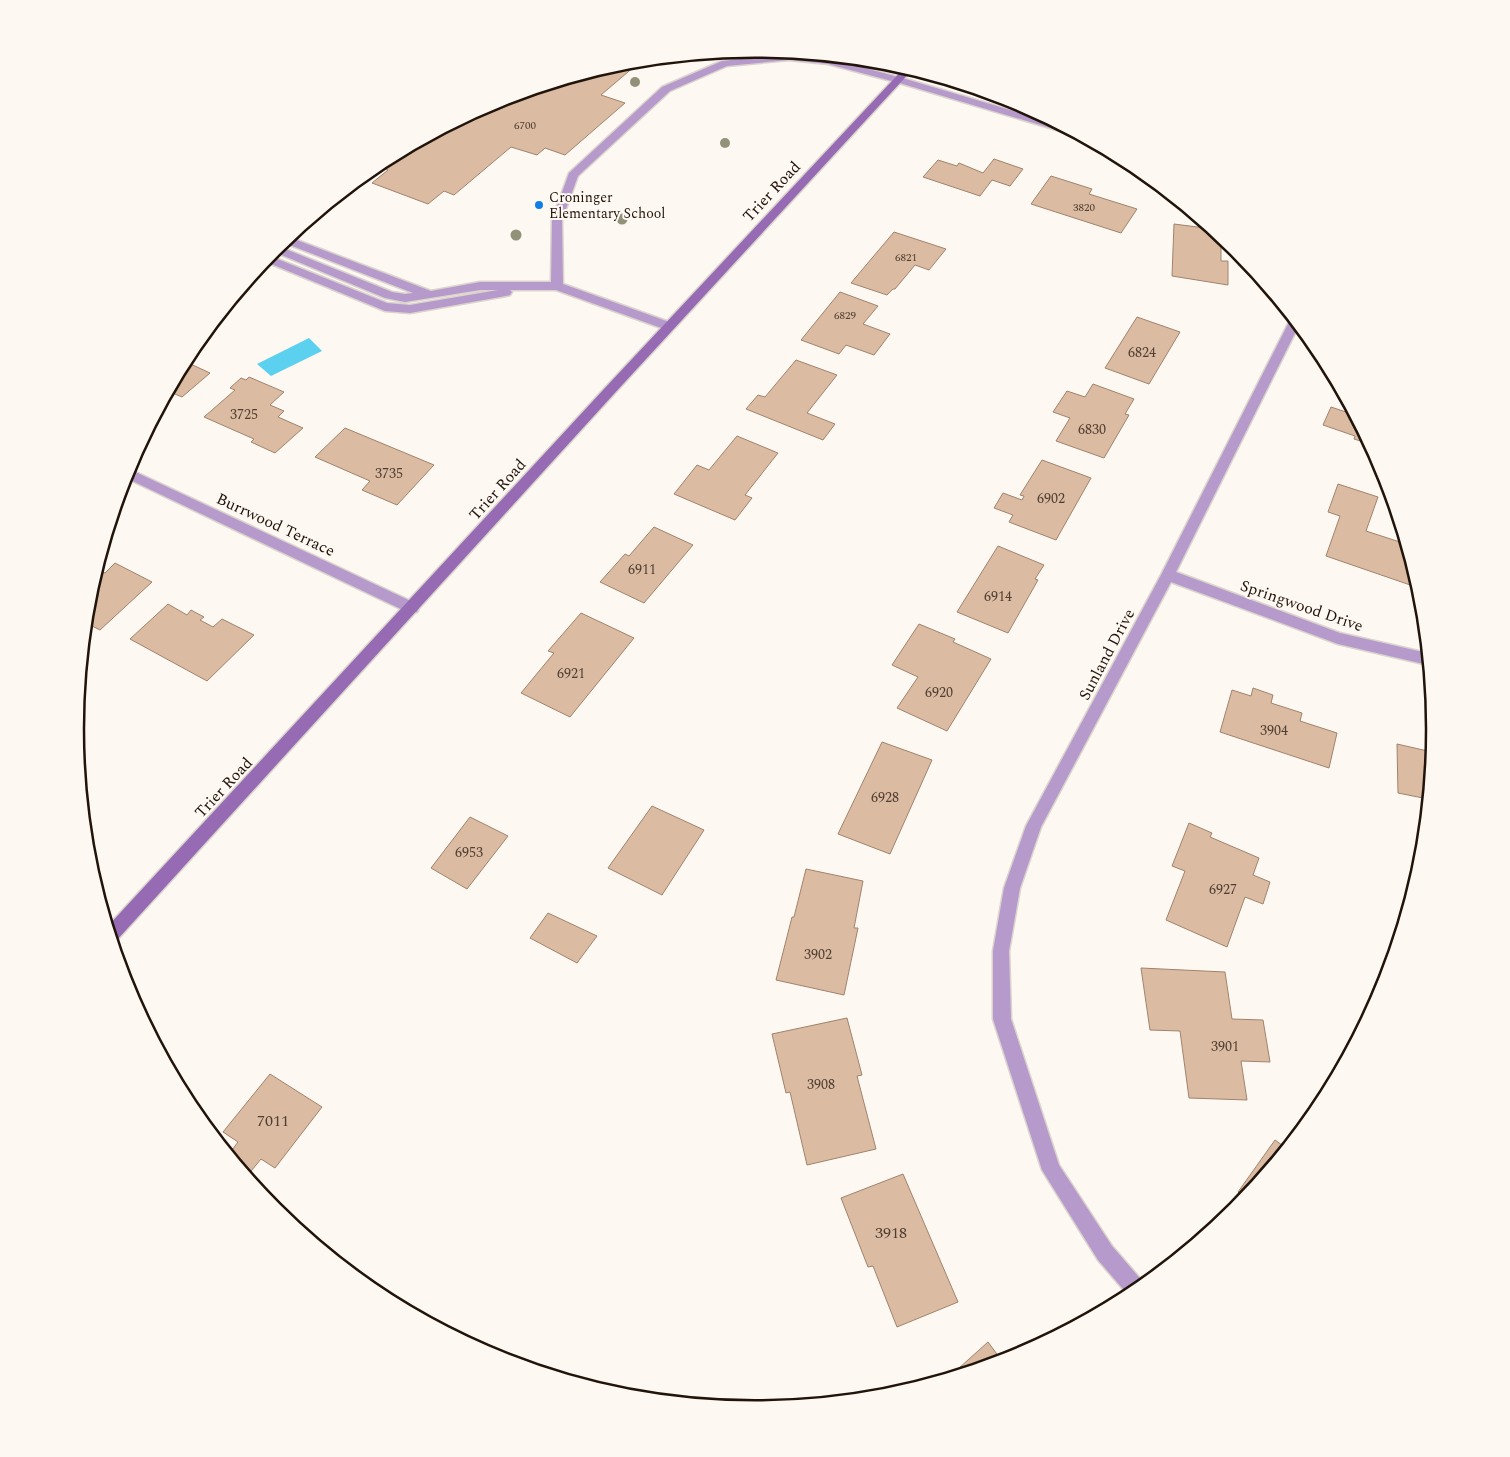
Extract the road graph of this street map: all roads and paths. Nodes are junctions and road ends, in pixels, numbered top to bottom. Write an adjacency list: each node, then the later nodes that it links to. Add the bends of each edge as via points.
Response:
1 (768, 58): 10 (street, via 725,63 666,89 573,174 557,220)
2 (832, 62): 4 (street)
3 (904, 74): 4 (street, Trier Road)
4 (899, 80): 5 (street); 12 (street, Trier Road)
5 (1042, 122)
6 (293, 242): 11 (street)
7 (283, 252): 11 (street, via 389,295 405,298)
8 (274, 261): 9 (street, via 385,307 410,310 498,295)
9 (521, 286): 10 (street); 11 (street, via 480,286)
10 (557, 286): 12 (street)
11 (430, 295)
12 (668, 326): 16 (street, Trier Road)
13 (1292, 327): 15 (street, Sunland Drive)
14 (134, 476): 16 (street, Burrwood Terrace)
15 (1168, 575): 17 (street, Springwood Drive, via 1338,638); 19 (street, Sunland Drive, via 1034,826 1012,888 1002,942 1002,1020 1051,1170 1105,1253)
16 (412, 608): 18 (street, Trier Road)
17 (1422, 658)
18 (116, 930)
19 (1131, 1284)

